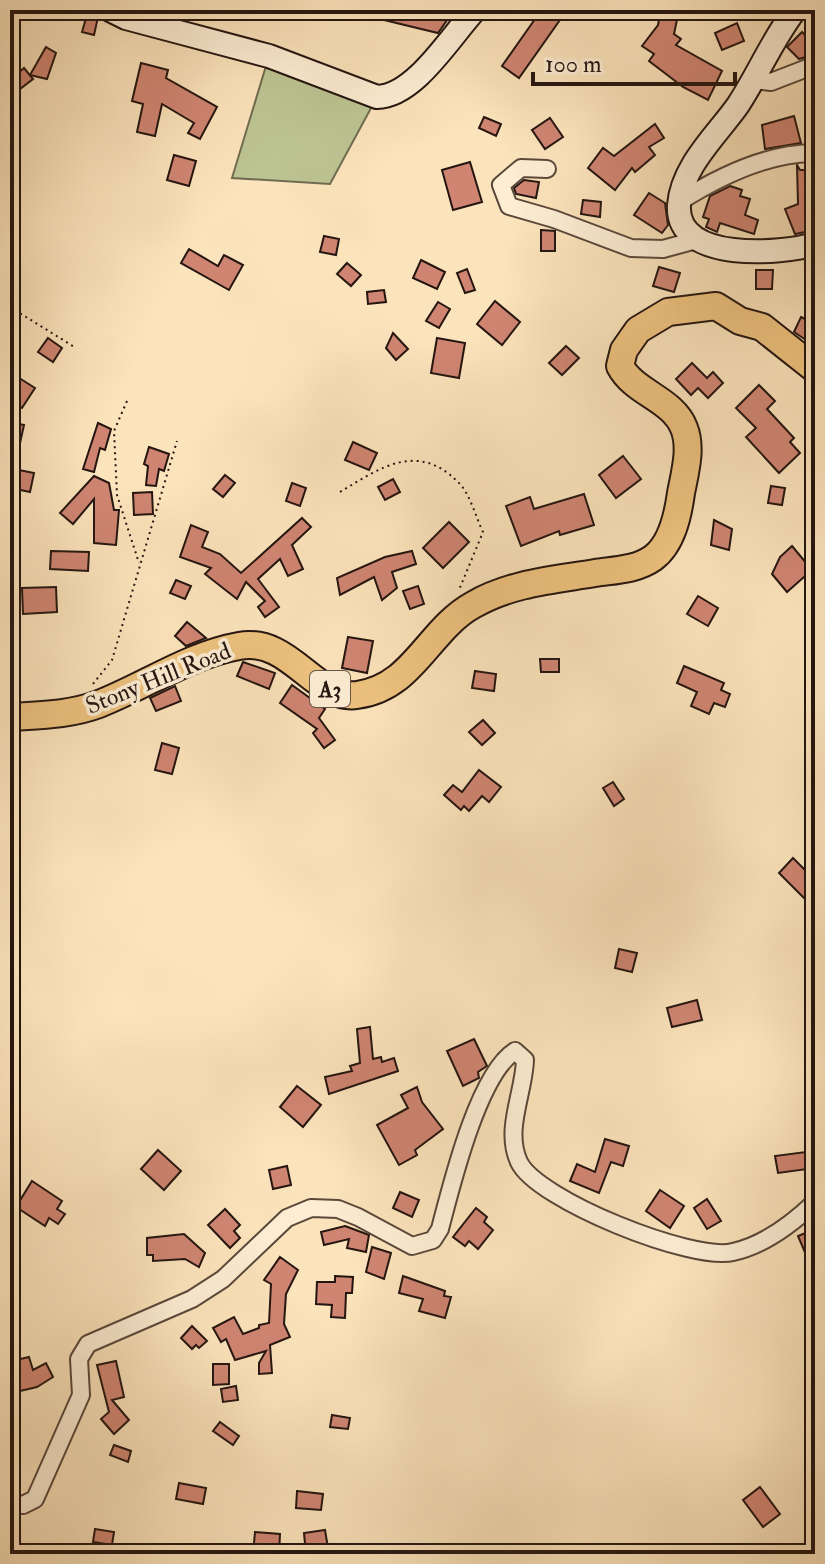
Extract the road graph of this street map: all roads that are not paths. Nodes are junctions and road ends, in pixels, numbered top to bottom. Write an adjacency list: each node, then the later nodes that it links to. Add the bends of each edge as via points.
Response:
1 (110, 10): 2 (main road, via 269,56 377,97 409,85)
2 (475, 10)
3 (795, 10): 5 (main road)
4 (815, 65): 5 (street, via 771,82)
5 (753, 80): 8 (main road, via 692,167)
6 (812, 153): 8 (street, via 795,153 716,179)
7 (547, 169): 9 (street, via 521,168 501,185 509,206 631,248 663,249)
8 (679, 202): 9 (main road, via 684,225)
9 (700, 239): 10 (main road, via 742,252 787,252)
10 (815, 244)
11 (815, 369): 12 (main road, Stony Hill Road / A3, via 762,327 716,306 668,312 638,330 620,366 626,377 684,425 689,446 678,516 655,557 636,567 528,583 471,606 444,627 413,666 378,691 353,696 332,691 287,656 264,646 240,645 69,713)
12 (10, 717)
13 (815, 1202): 14 (street, via 772,1237 731,1253 698,1252 561,1198 519,1164 513,1140 525,1060 515,1051 483,1097 433,1240 412,1246 338,1209 311,1208 287,1218 223,1279 192,1299 88,1344 79,1359 81,1395 35,1499 23,1505)
14 (10, 1503)

